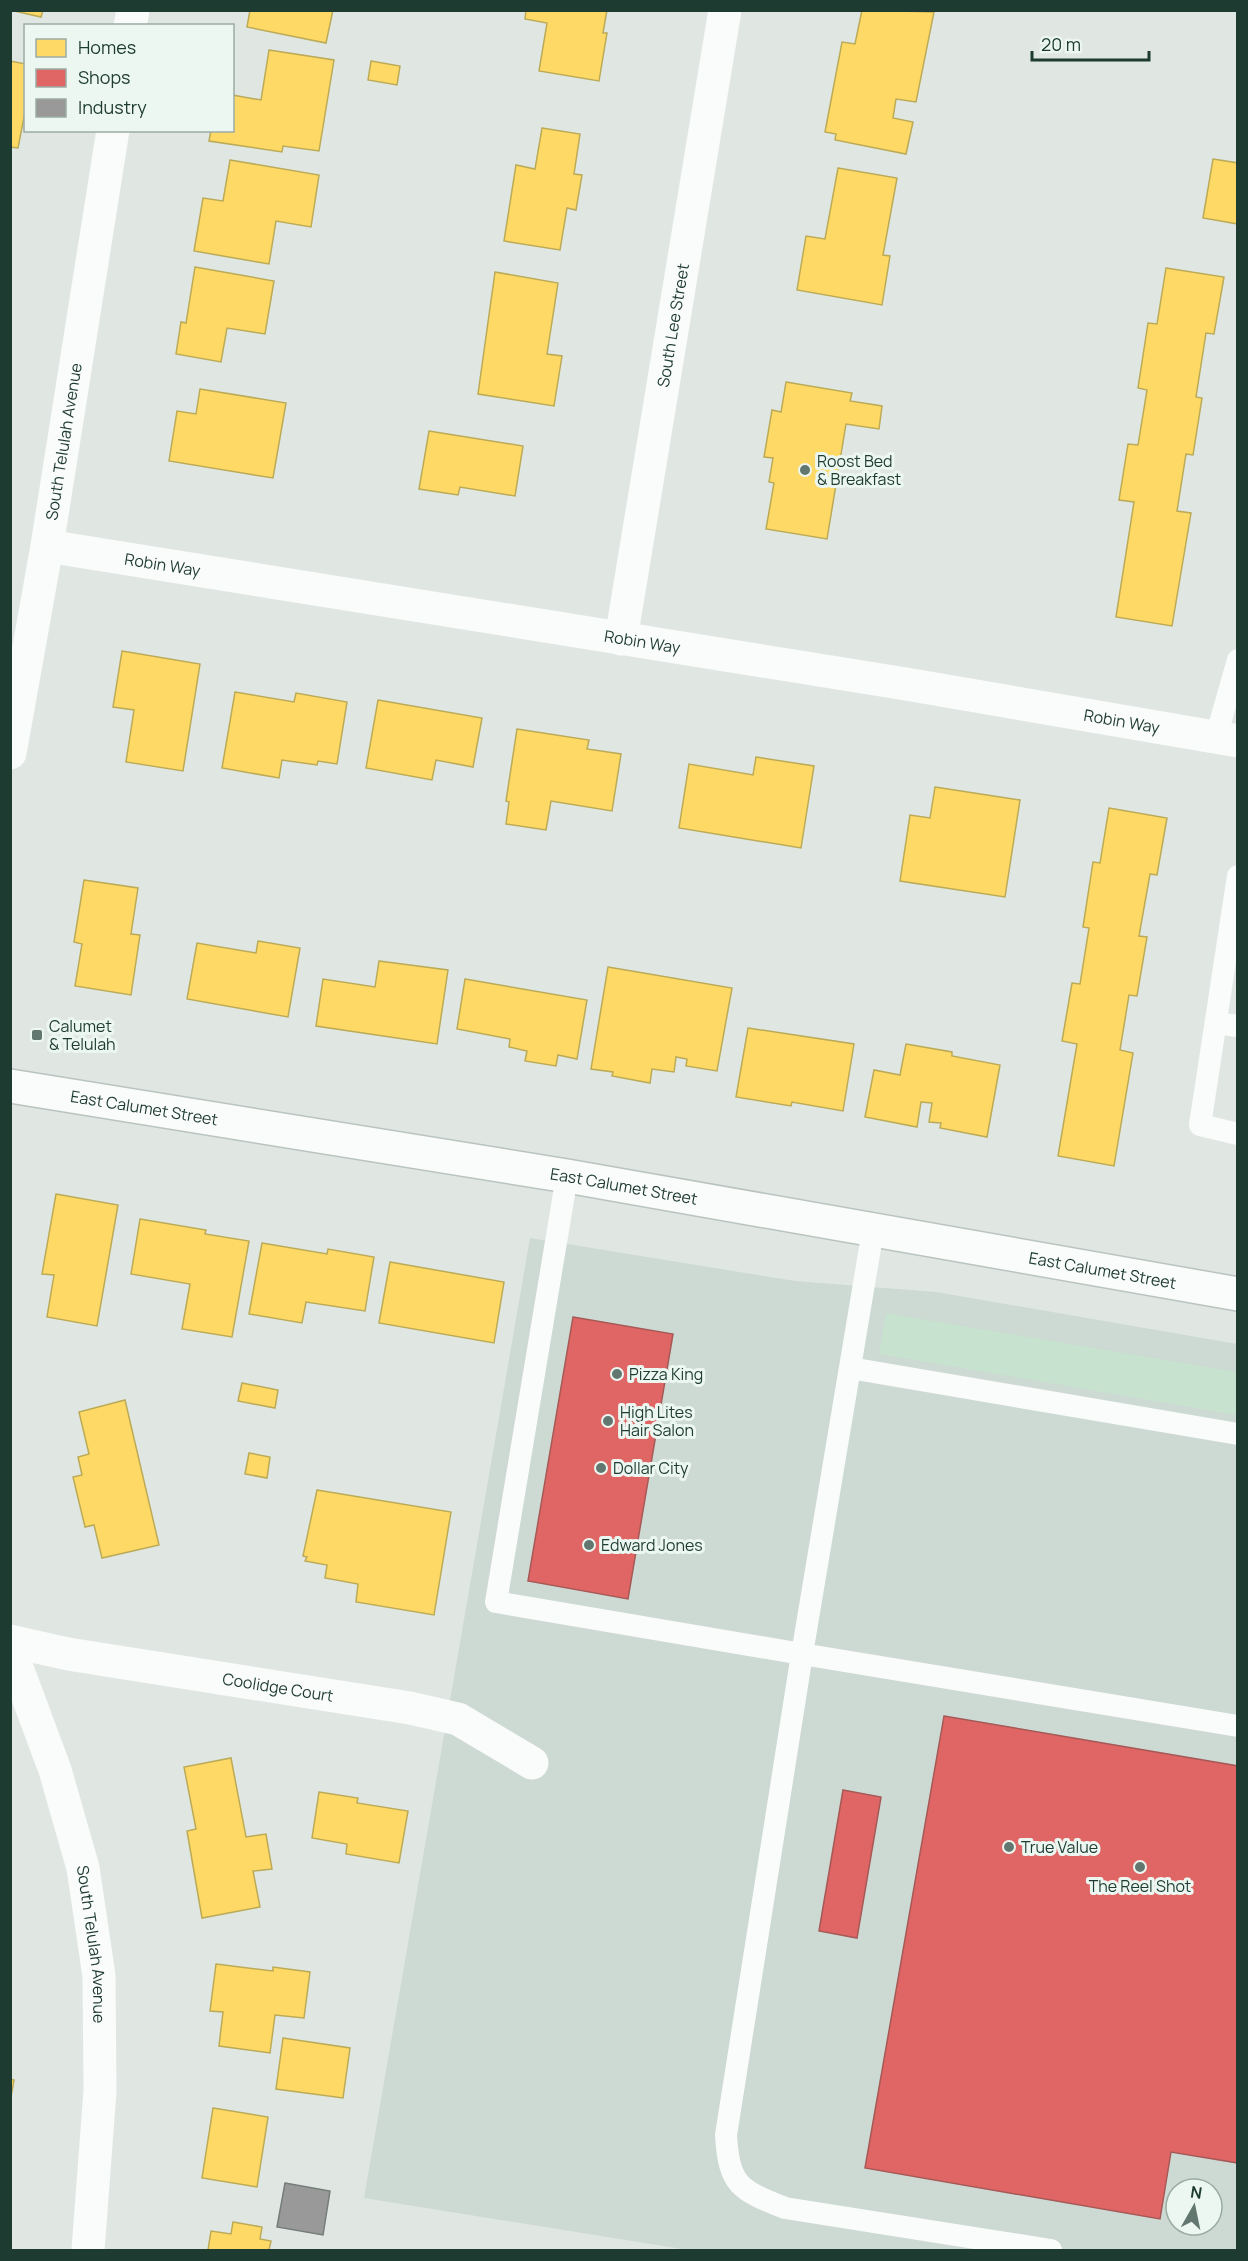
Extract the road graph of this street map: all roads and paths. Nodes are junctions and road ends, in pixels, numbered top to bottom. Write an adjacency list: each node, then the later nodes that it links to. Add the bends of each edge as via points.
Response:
1 (724, 10): 4 (street, South Lee Street)
2 (114, 132): 3 (street, South Telulah Avenue)
3 (47, 546): 4 (street, Robin Way); 7 (street, South Telulah Avenue)
4 (621, 639): 6 (street, Robin Way)
5 (1238, 660): 6 (lane)
6 (1227, 739)
7 (10, 753)
8 (1238, 876): 9 (lane)
9 (1227, 1024): 11 (lane, via 1200,1125)
10 (10, 1086): 12 (street, East Calumet Street)
11 (1238, 1134)
12 (567, 1176): 13 (street, East Calumet Street); 19 (lane, via 496,1602)
13 (873, 1230): 14 (street, East Calumet Street); 15 (lane)
14 (1238, 1294)
15 (850, 1368): 16 (lane); 19 (lane)
16 (1238, 1434)
17 (10, 1641): 21 (street, Coolidge Court, via 458,1719)
18 (10, 1649): 22 (street, South Telulah Avenue, via 55,1770 83,1868 99,1976 100,2091)
19 (802, 1654): 20 (lane); 23 (lane, via 726,2135 728,2166 747,2192 785,2208)
20 (1238, 1726)
21 (532, 1763)
22 (88, 2250)
23 (1051, 2250)

